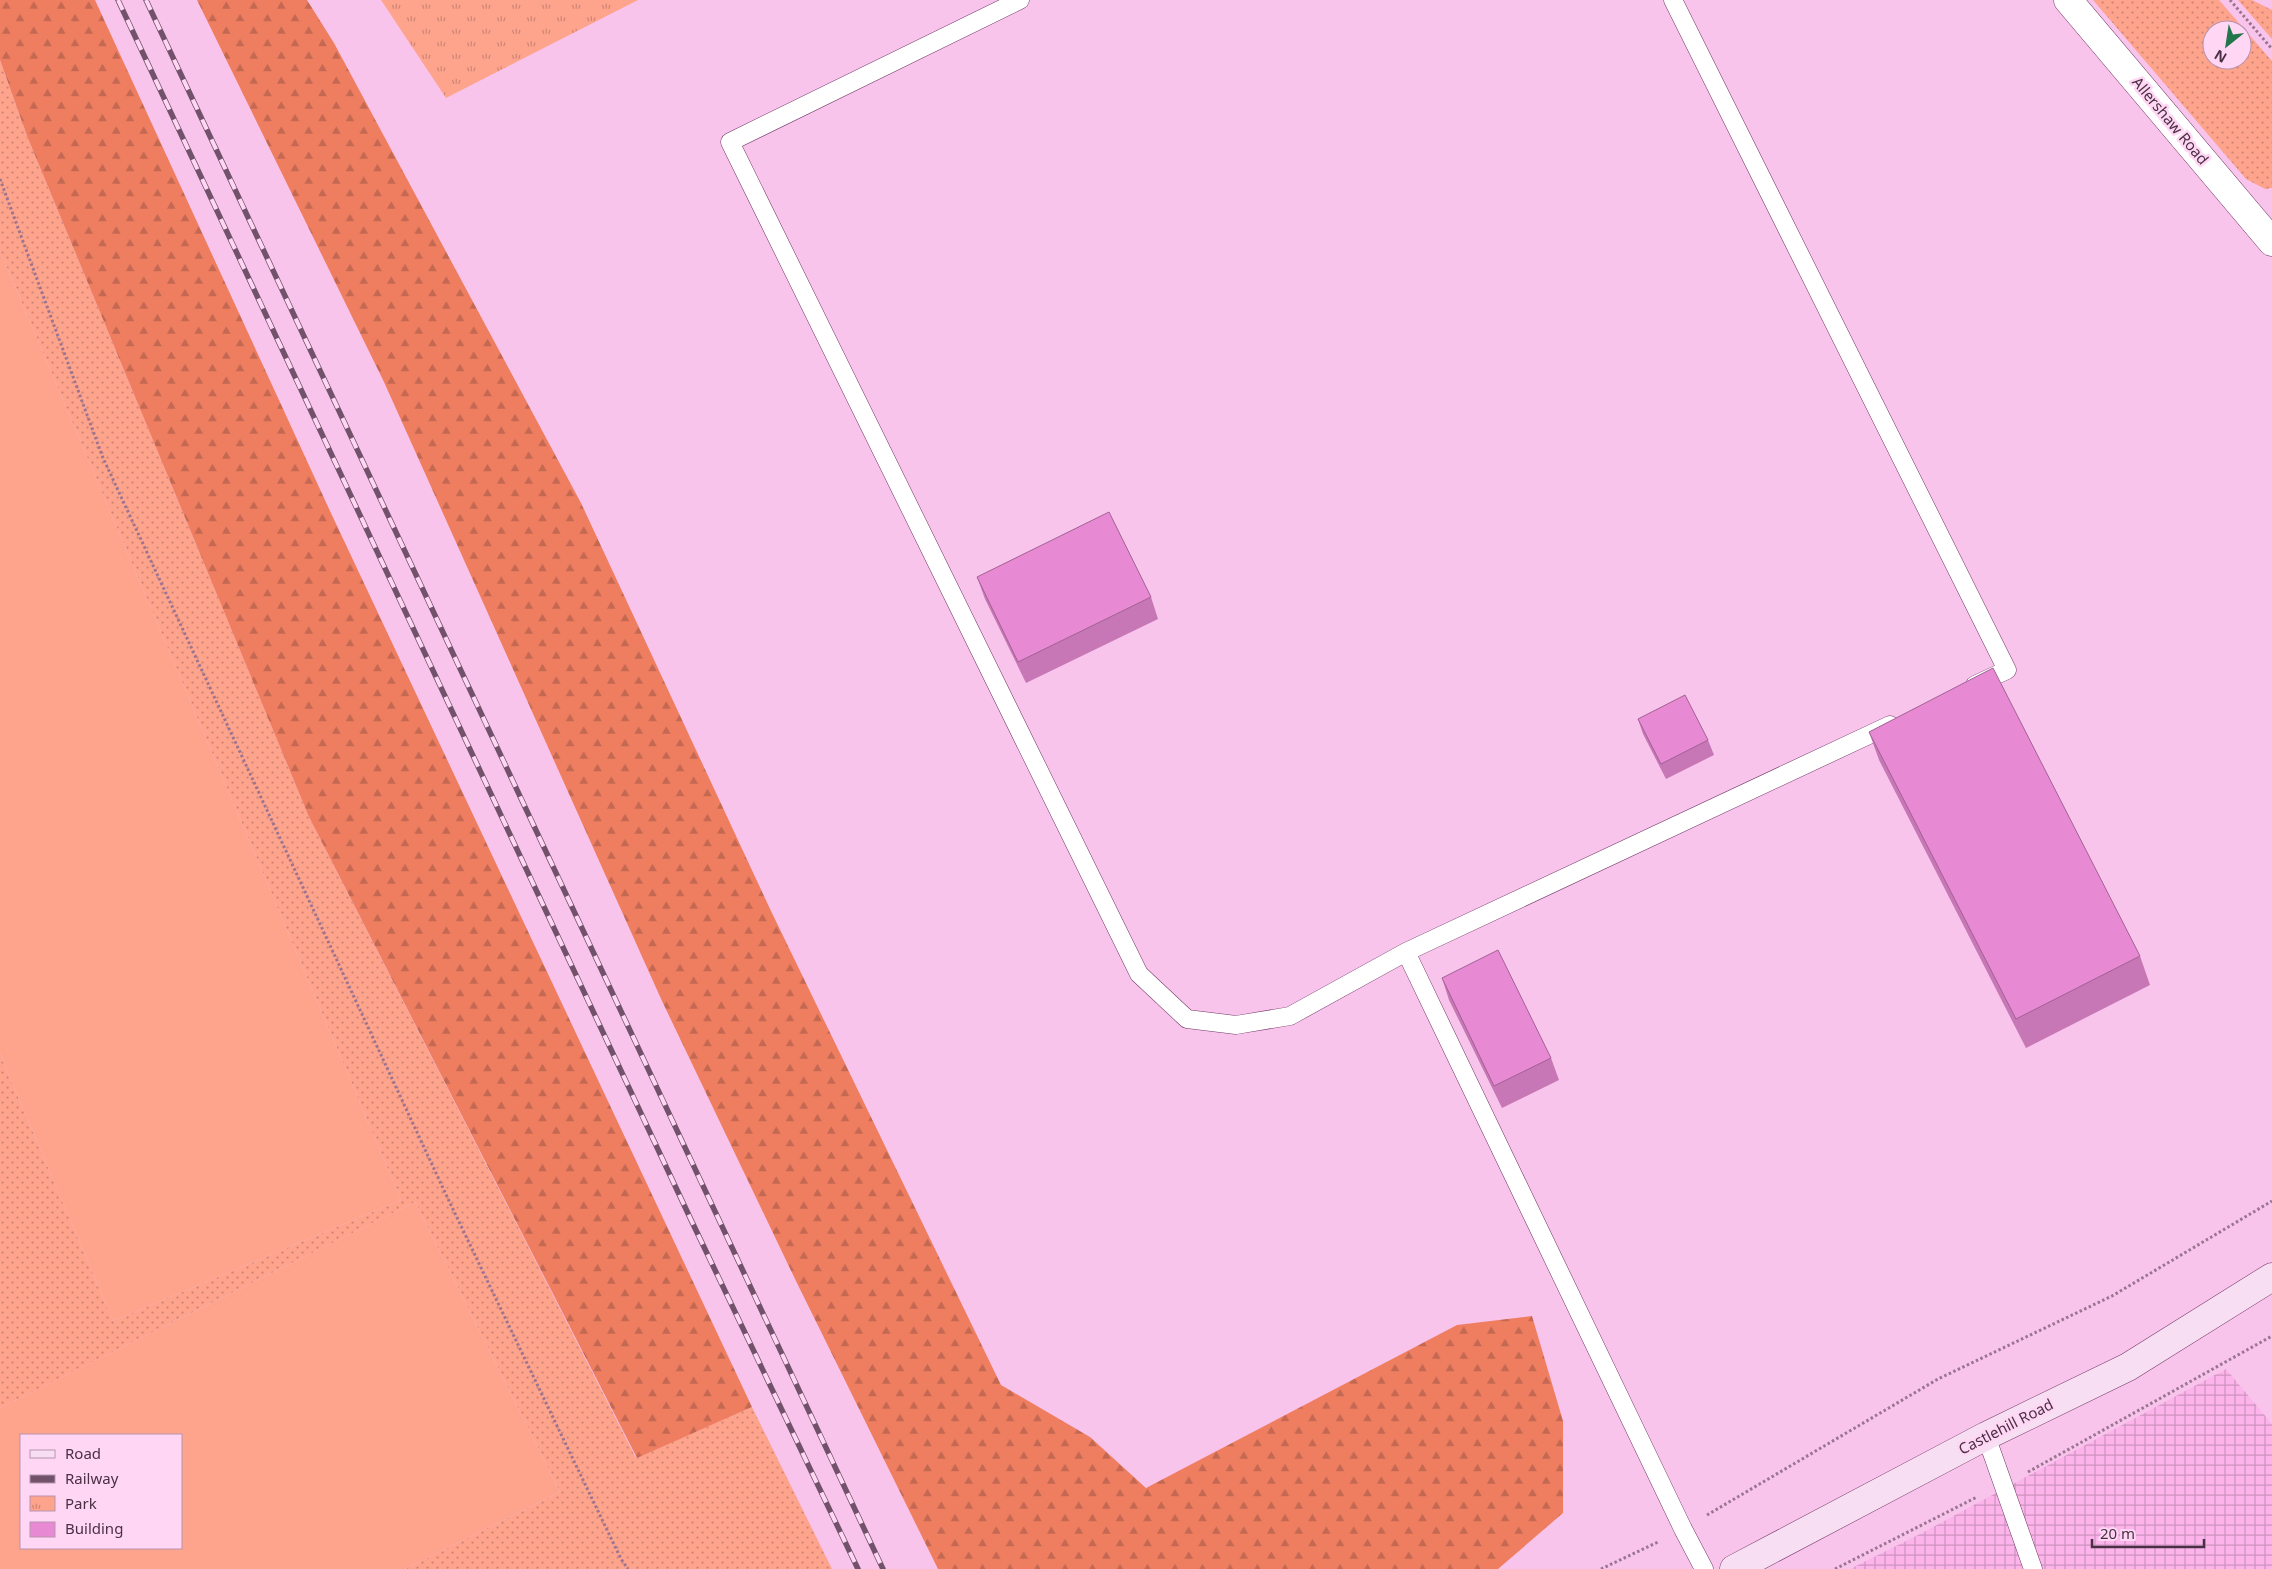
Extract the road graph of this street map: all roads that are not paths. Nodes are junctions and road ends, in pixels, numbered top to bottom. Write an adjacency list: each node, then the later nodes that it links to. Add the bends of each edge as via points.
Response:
1 (1020, 0): 7 (lane, via 730,142 1138,974 1187,1019 1236,1025 1290,1016)
2 (1673, 0): 5 (lane, via 2008,670)
3 (2068, 0): 4 (street, Allershaw Road)
4 (2272, 242)
5 (1962, 691)
6 (1908, 716): 7 (lane)
7 (1406, 952): 10 (lane)
8 (2272, 1277): 9 (main road, Castlehill Road, via 2128,1367)
9 (1986, 1436): 11 (main road, Castlehill Road); 12 (lane)
10 (1704, 1569)
11 (1734, 1569)
12 (2033, 1569)

